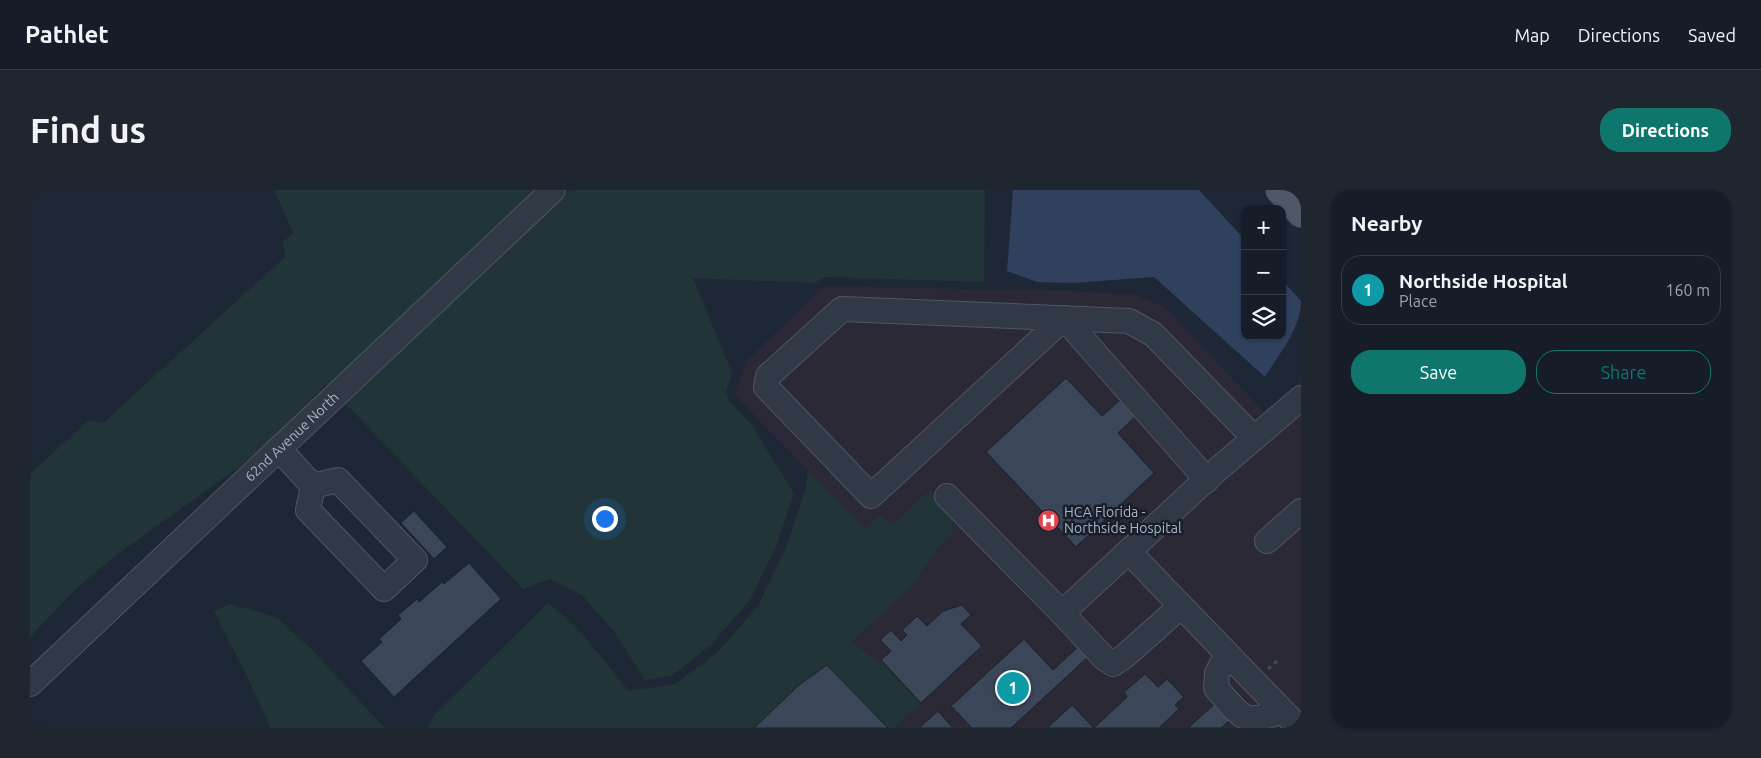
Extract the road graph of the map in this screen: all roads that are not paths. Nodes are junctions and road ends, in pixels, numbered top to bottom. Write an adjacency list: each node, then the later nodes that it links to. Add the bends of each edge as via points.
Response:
1 (553, 190): 7 (street, 62nd Avenue North)
2 (1280, 190): 3 (main road)
3 (1301, 213)
4 (1064, 318): 4 (street, via 842,309 768,376 766,387 871,496); 6 (street, via 1129,321 1153,334); 8 (street)
5 (1301, 398): 6 (street)
6 (1254, 438): 8 (street)
7 (279, 449): 9 (street); 17 (street, 62nd Avenue North)
8 (1207, 480): 13 (street)
9 (313, 486): 9 (street, via 308,510 384,590 415,560 338,480)
10 (947, 496): 15 (street)
11 (1301, 511): 12 (street)
12 (1267, 541)
13 (1129, 552): 14 (street); 15 (street)
14 (1181, 606): 15 (street, via 1113,664); 16 (street)
15 (1062, 614)
16 (1228, 654): 18 (street); 18 (street, via 1217,674 1216,688 1240,715 1258,720)
17 (30, 684)
18 (1282, 711): 19 (street)
19 (1299, 728)

